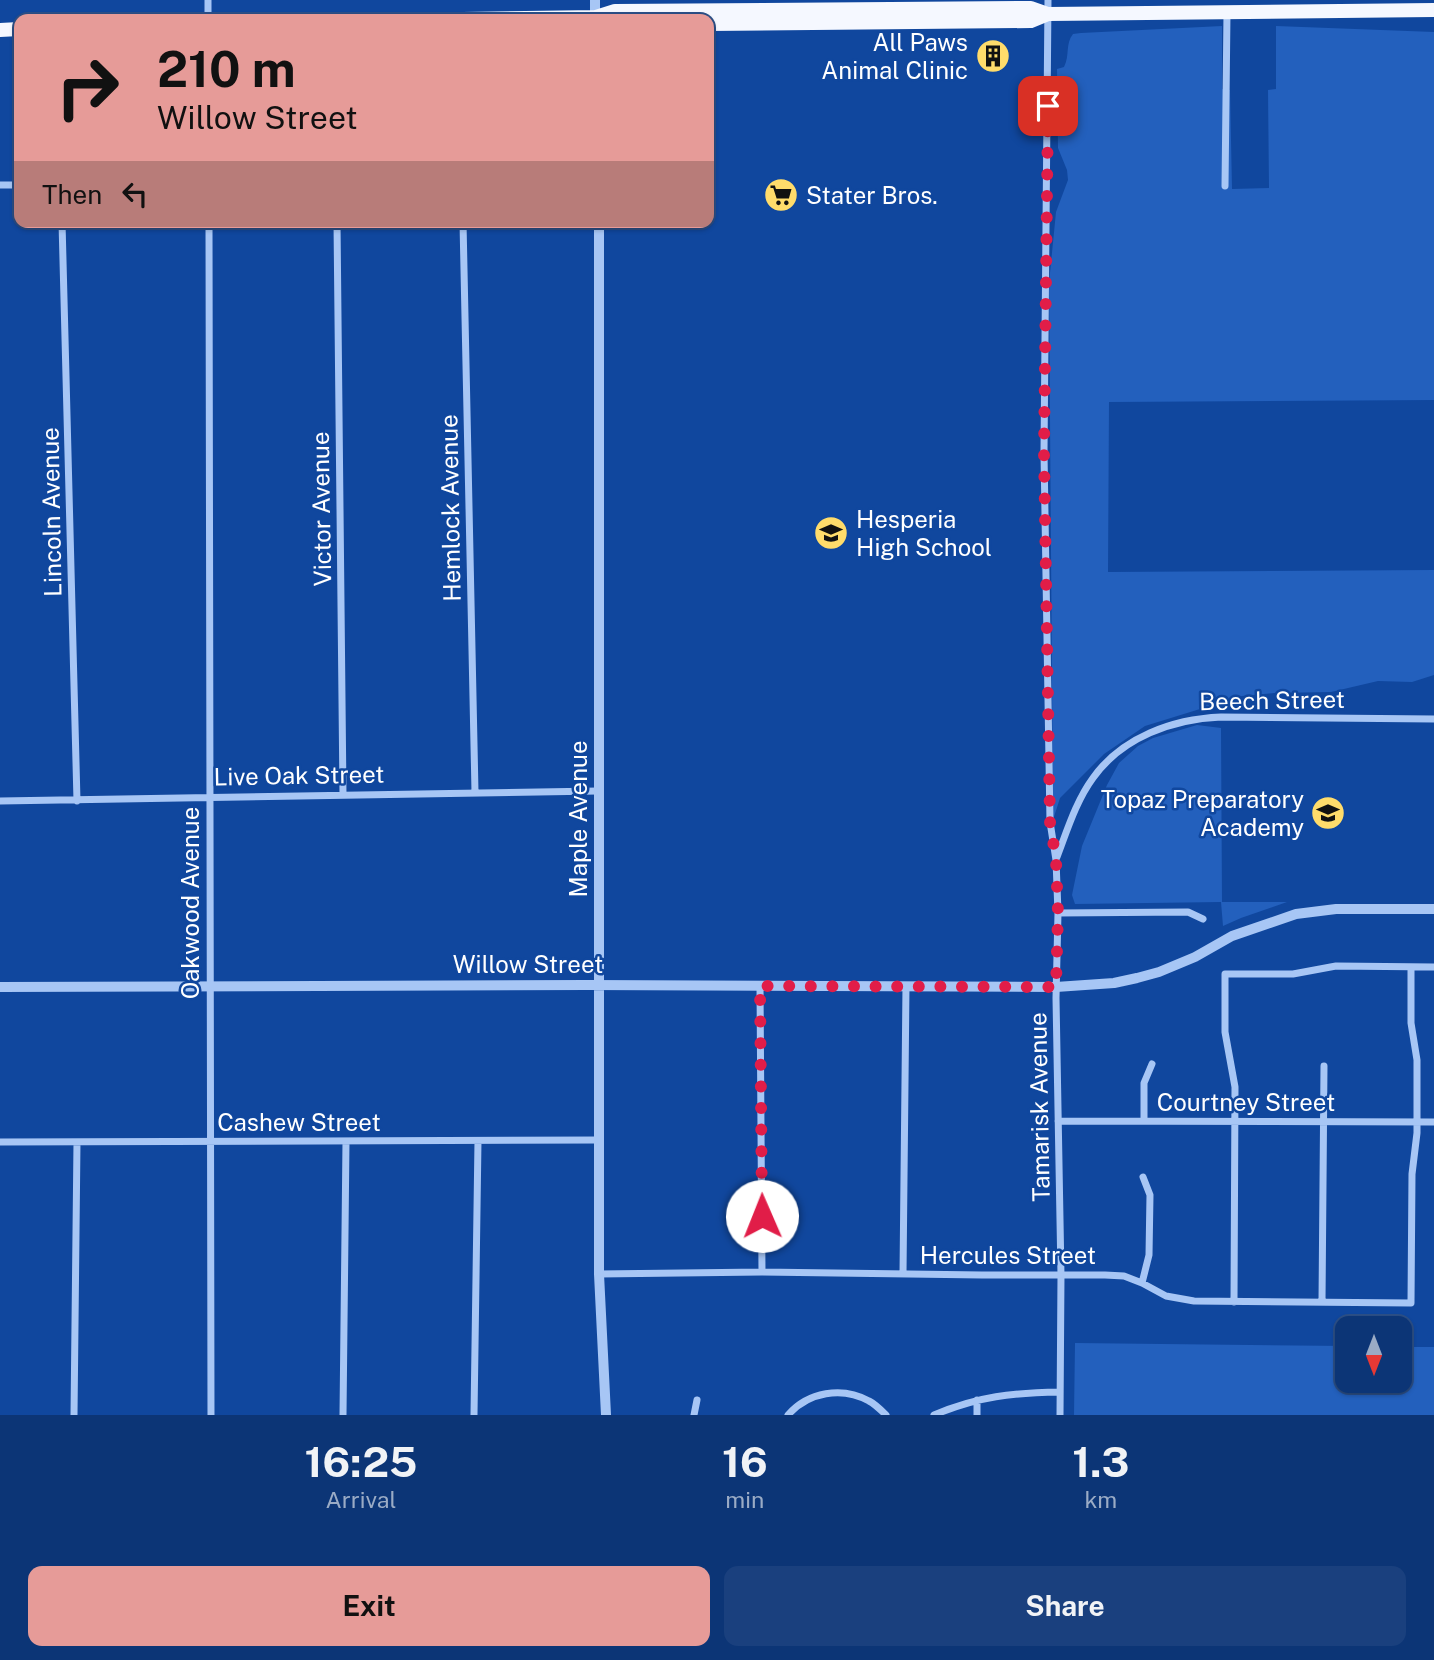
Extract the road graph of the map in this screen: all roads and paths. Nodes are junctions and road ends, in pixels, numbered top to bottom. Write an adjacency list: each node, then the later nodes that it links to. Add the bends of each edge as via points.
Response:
1 (1048, 7): 2 (main road); 4 (main road); 6 (main road, via 1031,21); 21 (street, Tamarisk Avenue, via 1044,453 1050,822)
2 (877, 9): 5 (main road); 6 (main road, via 872,14 837,15)
3 (1434, 10): 4 (main road)
4 (1227, 13): 8 (street)
5 (609, 14)
6 (829, 23): 7 (main road)
7 (714, 24)
8 (1225, 186)
9 (62, 228): 20 (street, Lincoln Avenue)
10 (209, 228): 18 (street, Oakwood Avenue)
11 (337, 228): 17 (street, Victor Avenue)
12 (463, 228): 16 (street, Hemlock Avenue)
13 (598, 228): 15 (street, Maple Avenue)
14 (1434, 719): 21 (street, Beech Street, via 1221,717 1161,728 1130,743 1092,779)
15 (598, 791): 16 (street, Live Oak Street); 27 (street, Maple Avenue)
16 (475, 792): 17 (street, Live Oak Street)
17 (343, 795): 18 (street, Live Oak Street)
18 (210, 797): 20 (street, Live Oak Street); 28 (street, Oakwood Avenue)
19 (0, 801): 20 (street, Live Oak Street)
20 (77, 801)
21 (1056, 860): 23 (street, Tamarisk Avenue)
22 (1434, 909): 32 (street, via 1336,909 1296,914 1232,936 1158,972 1114,983)
23 (1058, 913): 24 (street, via 1188,912); 32 (street, Tamarisk Avenue)
24 (1203, 919)
25 (1411, 967): 26 (street); 37 (street, via 1336,966 1293,974 1225,974 1224,1032 1235,1087); 39 (street)
26 (1434, 967)
27 (600, 985): 28 (street, Willow Street); 29 (street, Willow Street); 41 (street, Maple Avenue)
28 (210, 986): 31 (street, Willow Street); 42 (street, Oakwood Avenue)
29 (760, 986): 30 (street, Willow Street); 48 (street)
30 (906, 986): 32 (street, Willow Street); 49 (street)
31 (0, 987)
32 (1056, 987): 35 (street, Tamarisk Avenue)
33 (1152, 1064): 36 (street, via 1144,1083)
34 (1324, 1066): 38 (street)
35 (1058, 1121): 36 (street, Courtney Street); 51 (street, Tamarisk Avenue)
36 (1144, 1121): 37 (street, Courtney Street)
37 (1236, 1121): 38 (street, Courtney Street); 53 (street)
38 (1324, 1122): 39 (street, Courtney Street); 54 (street)
39 (1417, 1122): 40 (street, Courtney Street); 54 (street, Hercules Street, via 1411,1303)
40 (1434, 1122)
41 (599, 1140): 44 (street, Cashew Street); 50 (street, Maple Avenue)
42 (209, 1141): 43 (street, Cashew Street); 46 (street, Cashew Street); 59 (street, Oakwood Avenue)
43 (346, 1141): 44 (street, Cashew Street); 60 (street)
44 (478, 1141): 61 (street)
45 (0, 1142): 46 (street, Cashew Street)
46 (77, 1142): 58 (street)
47 (1143, 1177): 52 (street, via 1150,1195 1149,1255)
48 (762, 1272): 49 (street, Hercules Street); 50 (street, Hercules Street)
49 (903, 1273): 51 (street, Hercules Street)
50 (599, 1274): 62 (street, Maple Avenue)
51 (1061, 1275): 52 (street, Hercules Street, via 1124,1276); 55 (street, Tamarisk Avenue)
52 (1142, 1283): 53 (street, Hercules Street, via 1178,1299)
53 (1234, 1302): 54 (street, Hercules Street)
54 (1322, 1302)
55 (1060, 1392): 57 (street); 68 (street, Tamarisk Avenue)
56 (698, 1400): 63 (street)
57 (977, 1400): 66 (street); 67 (street)
58 (74, 1415)
59 (211, 1415)
60 (343, 1415)
61 (474, 1415)
62 (606, 1415)
63 (694, 1415)
64 (788, 1415): 65 (street, via 809,1398 836,1392 870,1401)
65 (886, 1415)
66 (934, 1415)
67 (977, 1415)
68 (1060, 1415)

